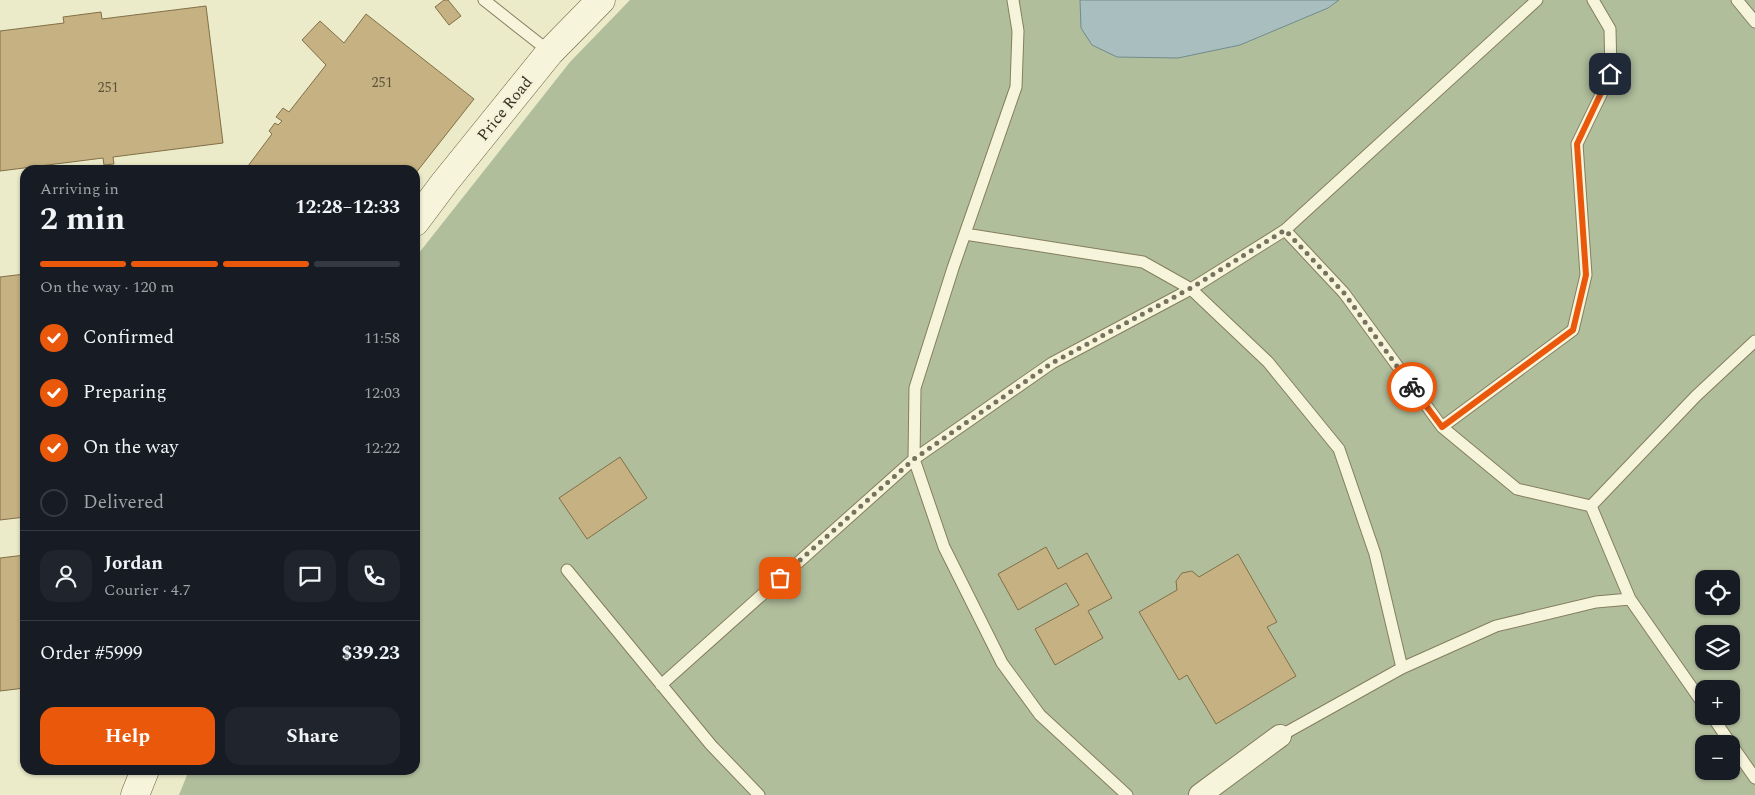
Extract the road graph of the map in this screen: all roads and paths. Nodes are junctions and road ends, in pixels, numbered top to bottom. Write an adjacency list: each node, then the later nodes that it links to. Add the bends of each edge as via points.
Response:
1 (484, 0): 8 (lane)
2 (601, 0): 8 (street, Price Road)
3 (1012, 0): 11 (lane, via 1018,31 1016,87)
4 (1537, 0): 10 (lane)
5 (1594, 0): 14 (lane, via 1610,29 1610,74 1577,144 1586,275 1573,330)
6 (1737, 0): 7 (lane)
7 (1755, 22)
8 (550, 52): 9 (street, Price Road)
9 (420, 215)
10 (1285, 230): 12 (lane); 14 (lane, via 1344,293)
11 (965, 234): 12 (lane, via 1143,262); 15 (lane, via 915,388)
12 (1191, 288): 15 (lane, via 1052,363); 19 (lane, via 1268,362 1339,449 1375,554)
13 (1755, 341): 16 (lane, via 1696,396)
14 (1442, 427): 16 (lane, via 1517,489)
15 (914, 459): 20 (lane); 28 (lane, via 944,547 1002,663 1040,715)
16 (1591, 506): 18 (lane)
17 (568, 570): 20 (lane)
18 (1630, 599): 19 (lane, via 1596,602 1496,626); 21 (lane)
19 (1402, 668): 22 (lane)
20 (661, 685): 27 (lane, via 711,745)
21 (1695, 691)
22 (1280, 736): 29 (street)
23 (1740, 757): 25 (lane)
24 (143, 775): 26 (street)
25 (1755, 778)
26 (135, 795)
27 (759, 795)
28 (1126, 795)
29 (1200, 795)

